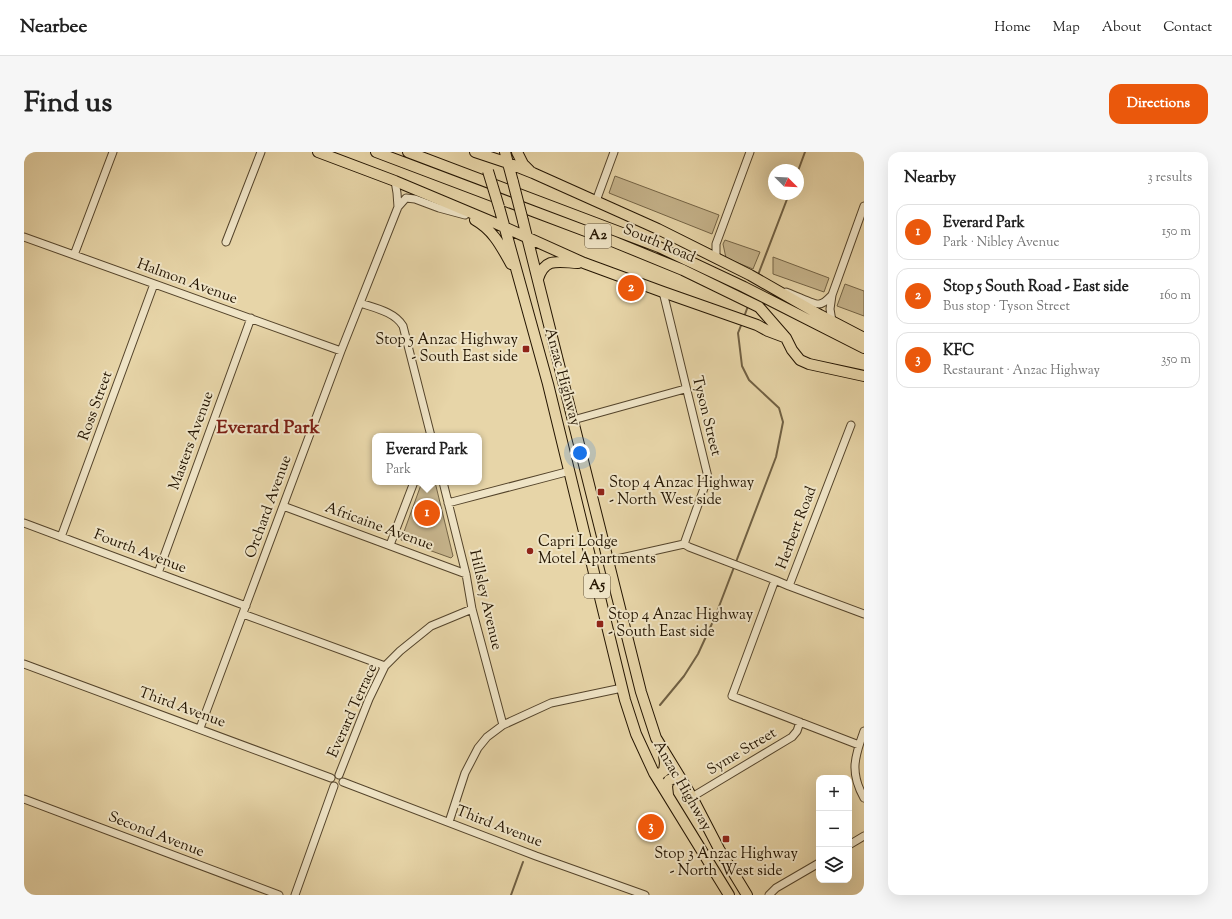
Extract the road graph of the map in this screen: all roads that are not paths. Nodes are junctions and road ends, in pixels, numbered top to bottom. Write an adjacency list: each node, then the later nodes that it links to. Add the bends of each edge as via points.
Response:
1 (113, 152): 22 (street)
2 (261, 152): 21 (street)
3 (318, 152): 13 (highway)
4 (376, 152): 34 (highway, South Road / A2, via 659,259 760,307)
5 (408, 152): 37 (highway, South Road / A2, via 659,247 744,286)
6 (505, 152): 11 (highway, Anzac Highway / A5)
7 (517, 152): 12 (highway)
8 (614, 152): 14 (street)
9 (750, 152): 23 (street, via 716,244)
10 (481, 153): 11 (highway); 18 (highway, Anzac Highway / A5, bridge)
11 (508, 163): 12 (highway); 20 (highway, Anzac Highway / A5, bridge)
12 (531, 172): 14 (highway)
13 (395, 181): 15 (street, Orchard Avenue); 17 (highway); 18 (highway)
14 (596, 201): 23 (highway)
15 (398, 206): 17 (street, via 406,198 415,199); 31 (street, Orchard Avenue)
16 (864, 206): 30 (street)
17 (465, 214): 25 (highway, via 484,224 494,234)
18 (505, 227): 20 (highway); 25 (highway, Anzac Highway / A5)
19 (24, 237): 22 (street, Halmon Avenue)
20 (527, 237): 24 (highway); 26 (highway, Anzac Highway / A5)
21 (226, 242)
22 (74, 255): 27 (street, Halmon Avenue)
23 (716, 257): 28 (highway)
24 (584, 263): 26 (highway, via 546,264); 29 (highway)
25 (519, 278): 39 (highway, Anzac Highway / A5)
26 (538, 279): 36 (highway, Anzac Highway / A5)
27 (154, 284): 32 (street, Halmon Avenue); 53 (street, Ross Street)
28 (770, 286): 30 (street, via 815,304 823,303); 33 (highway)
29 (663, 292): 34 (highway, via 731,315); 41 (street, Tyson Street)
30 (832, 295): 33 (street)
31 (360, 303): 38 (street, Orchard Avenue); 44 (street, via 392,315 401,322)
32 (251, 318): 38 (street, Halmon Avenue); 57 (street, Masters Avenue)
33 (832, 322): 35 (highway)
34 (786, 338): 40 (highway, South Road / A2, via 800,360)
35 (864, 338)
36 (555, 348): 39 (highway); 42 (highway, Anzac Highway / A5)
37 (864, 348)
38 (341, 351): 49 (street, Orchard Avenue)
39 (540, 352): 45 (highway, Anzac Highway / A5)
40 (864, 376)
41 (685, 388): 42 (street); 54 (street, Tyson Street, via 708,477)
42 (573, 420): 50 (highway, Anzac Highway / A5)
43 (851, 425): 60 (street, Herbert Road)
44 (430, 433)
45 (570, 471): 48 (street); 51 (highway, Anzac Highway / A5)
46 (413, 485): 55 (street)
47 (444, 485): 48 (street, Hillsley Avenue)
48 (448, 503): 58 (street, Hillsley Avenue)
49 (283, 506): 55 (street, Africaine Avenue); 61 (street, Orchard Avenue)
50 (597, 518): 51 (highway); 56 (highway, Anzac Highway / A5)
51 (581, 522): 67 (highway, Anzac Highway / A5)
52 (24, 523): 53 (street, Fourth Avenue)
53 (61, 537): 57 (street, Fourth Avenue)
54 (684, 544): 56 (street); 59 (street)
55 (390, 545): 58 (street, Africaine Avenue)
56 (608, 561): 73 (highway, Anzac Highway / A5, via 641,692 650,723)
57 (158, 573): 61 (street, Fourth Avenue)
58 (466, 574): 62 (street, Hillsley Avenue)
59 (774, 580): 60 (street, Herbert Road); 68 (street, Herbert Road, via 732,696)
60 (789, 586): 64 (street)
61 (246, 606): 63 (street, Orchard Avenue)
62 (472, 609): 66 (street, Everard Terrace, via 431,626); 69 (street, Hillsley Avenue)
63 (243, 614): 66 (street); 70 (street, Orchard Avenue)
64 (864, 614)
65 (24, 664): 70 (street, Third Avenue)
66 (384, 666): 75 (street, Everard Terrace)
67 (622, 688): 69 (street, via 552,703); 74 (highway, Anzac Highway / A5, via 636,734)
68 (800, 722): 72 (street, Herbert Road); 81 (street, Syme Street, via 792,737)
69 (502, 725): 84 (street, via 478,748 465,773)
70 (200, 728): 77 (street, Third Avenue)
71 (864, 731): 72 (street)
72 (859, 745): 82 (street, via 854,773 857,786)
73 (662, 748): 74 (highway, via 665,768 660,774); 76 (highway, Anzac Highway / A5)
74 (654, 773): 80 (highway, Anzac Highway / A5)
75 (339, 775): 77 (street); 78 (street)
76 (679, 777): 80 (highway, via 668,783); 81 (highway, Anzac Highway / A5)
77 (331, 778): 79 (street, via 331,784)
78 (343, 782): 79 (street, via 340,786); 84 (street, Third Avenue)
79 (334, 786): 90 (street)
80 (669, 797): 92 (highway, Anzac Highway / A5)
81 (692, 797): 87 (highway, Anzac Highway / A5)
82 (864, 798)
83 (24, 799): 89 (street, Second Avenue)
84 (449, 822): 91 (street, Third Avenue)
85 (864, 836): 86 (street)
86 (852, 843)
87 (719, 849): 92 (highway, via 728,876); 93 (highway, Anzac Highway / A5)
88 (816, 865): 94 (street, via 776,888)
89 (279, 895)
90 (295, 895)
91 (645, 895)
92 (729, 895)
93 (747, 895)
94 (769, 895)

